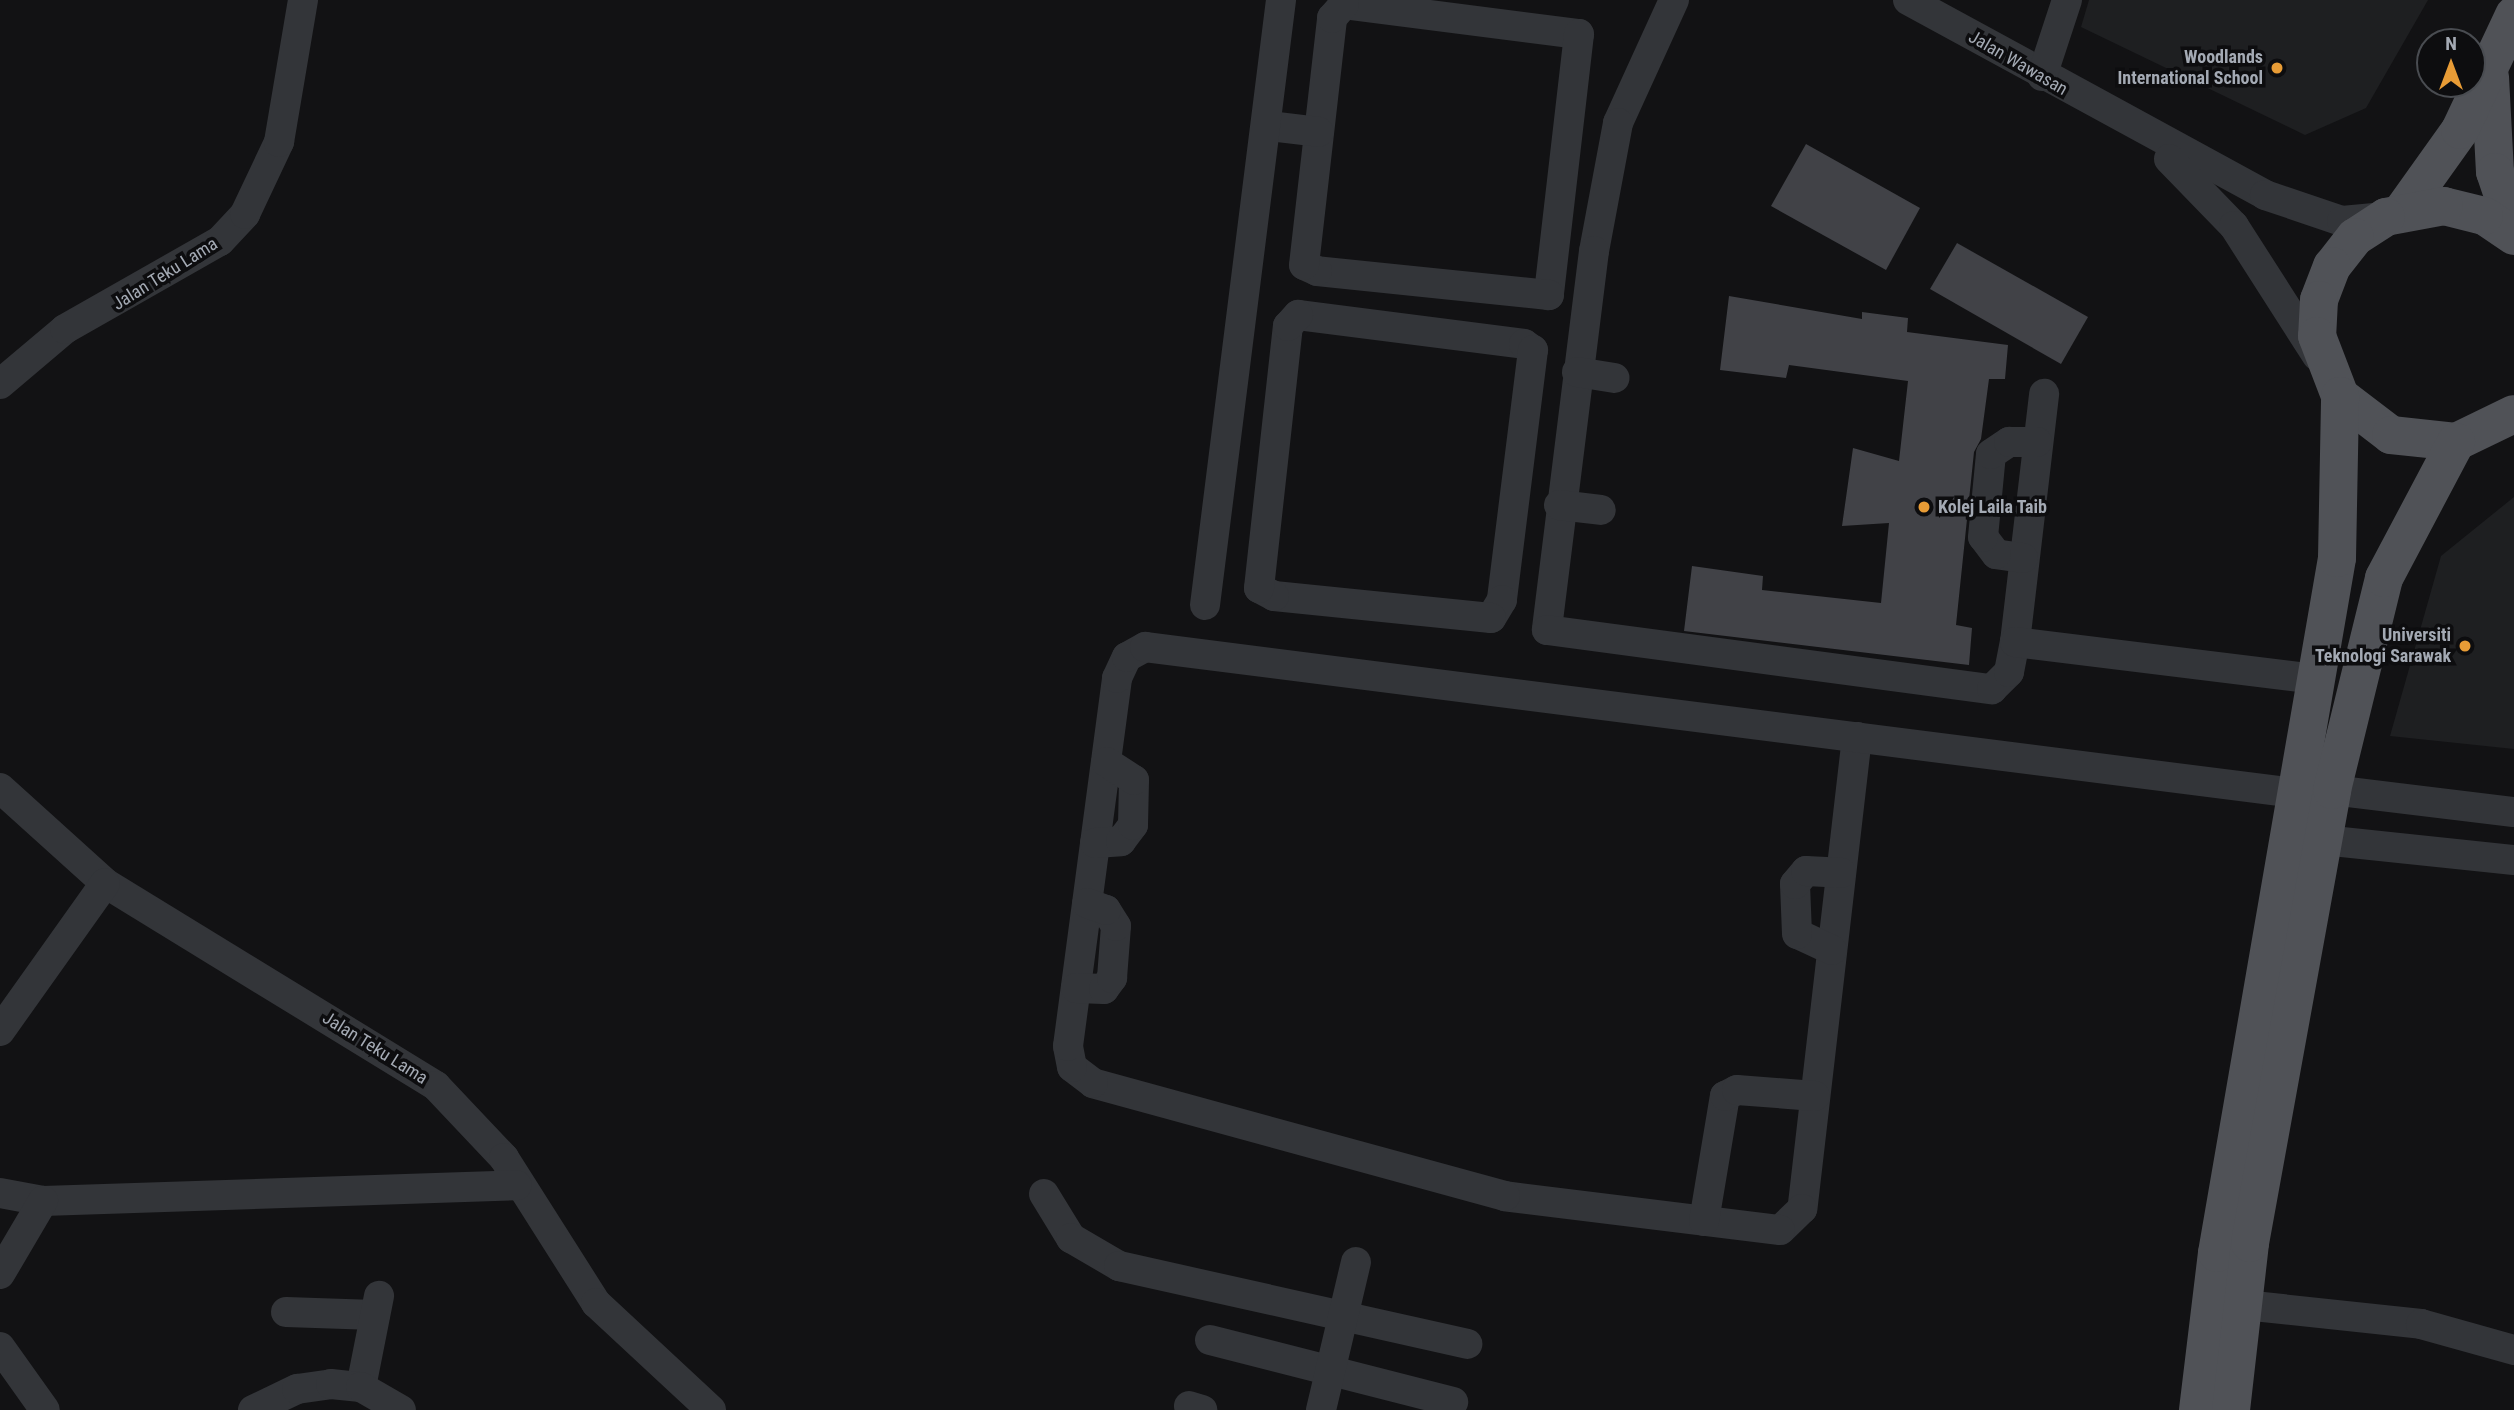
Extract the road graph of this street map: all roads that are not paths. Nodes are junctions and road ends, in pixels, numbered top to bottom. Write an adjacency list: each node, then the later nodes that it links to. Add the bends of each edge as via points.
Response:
1 (303, 0): 18 (street, Jalan Teku Lama, via 279,142 245,214 220,241 65,329)
2 (1281, 0): 10 (street)
3 (1674, 0): 15 (street, via 1618,123)
4 (1908, 0): 8 (street, Jalan Wawasan)
5 (2067, 0): 8 (street)
6 (2514, 15): 7 (main road)
7 (2490, 75): 12 (main road); 13 (main road, via 2495,172)
8 (2042, 76): 9 (street, Jalan Wawasan)
9 (2129, 125): 12 (street, via 2308,213 2342,222); 17 (street, via 2195,181 2234,226)
10 (1269, 126): 11 (street); 21 (street)
11 (1319, 132): 11 (street, via 1332,18 1344,4 1579,34 1549,295 1309,270 1304,256)
12 (2394, 214): 14 (main road, via 2444,206 2484,216); 17 (main road, via 2355,237 2332,266 2319,300 2317,336)
13 (2514, 228)
14 (2514, 236)
15 (1577, 372): 16 (street); 25 (street)
16 (1615, 378)
17 (2332, 382): 23 (main road, via 2391,435); 30 (main road, via 2337,558)
18 (0, 384)
19 (2044, 394): 22 (street)
20 (2514, 414): 23 (main road)
21 (1224, 440): 24 (street); 28 (street)
22 (2037, 442): 27 (street); 27 (street, via 2009,442 1991,454 1983,537 1996,554)
23 (2456, 442): 33 (main road, via 2384,578)
24 (1273, 445): 24 (street, via 1288,326 1298,315 1524,344 1533,350 1499,609 1478,621 1274,596 1259,588)
25 (1559, 505): 26 (street); 29 (street, via 1544,618 1552,634 1992,689 2009,672)
26 (1601, 510)
27 (2022, 558): 29 (street)
28 (1205, 605)
29 (2015, 642): 30 (street)
30 (2315, 679): 33 (main road)
31 (1857, 737): 33 (street); 38 (street); 47 (street, via 1145,647 1121,667 1068,1057 1077,1074 1093,1083 1505,1196)
32 (0, 788): 39 (street, Jalan Teku Lama)
33 (2314, 792): 34 (street); 35 (main road); 65 (main road, via 2217,1252)
34 (2502, 811): 36 (street)
35 (2323, 840): 36 (street); 50 (main road, via 2250,1243)
36 (2484, 857): 37 (street)
37 (2514, 860)
38 (1841, 873): 40 (street); 40 (street, via 1806,871 1796,884 1797,934)
39 (104, 883): 41 (street); 43 (street, Jalan Teku Lama, via 436,1086 504,1158)
40 (1832, 950): 42 (street)
41 (1, 1028)
42 (1815, 1096): 47 (street, via 1737,1090 1725,1096); 47 (street, via 1802,1209 1791,1224 1780,1230)
43 (517, 1185): 46 (street); 63 (street, Jalan Teku Lama, via 596,1303)
44 (0, 1193): 46 (street)
45 (1044, 1194): 52 (street, via 1070,1238 1099,1259)
46 (43, 1201): 49 (street)
47 (1704, 1221)
48 (1356, 1262): 52 (street)
49 (0, 1275)
50 (2244, 1305): 55 (street, via 2421,1324); 66 (main road)
51 (286, 1312): 58 (street, via 377,1306)
52 (1344, 1313): 54 (street); 57 (street)
53 (1210, 1340): 57 (street)
54 (1467, 1344)
55 (2514, 1350)
56 (1, 1351): 60 (street)
57 (1330, 1371): 59 (street); 64 (street)
58 (361, 1387): 61 (street, via 314,1385); 62 (street)
59 (1453, 1402)
60 (45, 1410)
61 (253, 1410)
62 (401, 1410)
63 (711, 1410)
64 (1321, 1410)
65 (2198, 1410)
66 (2231, 1410)

